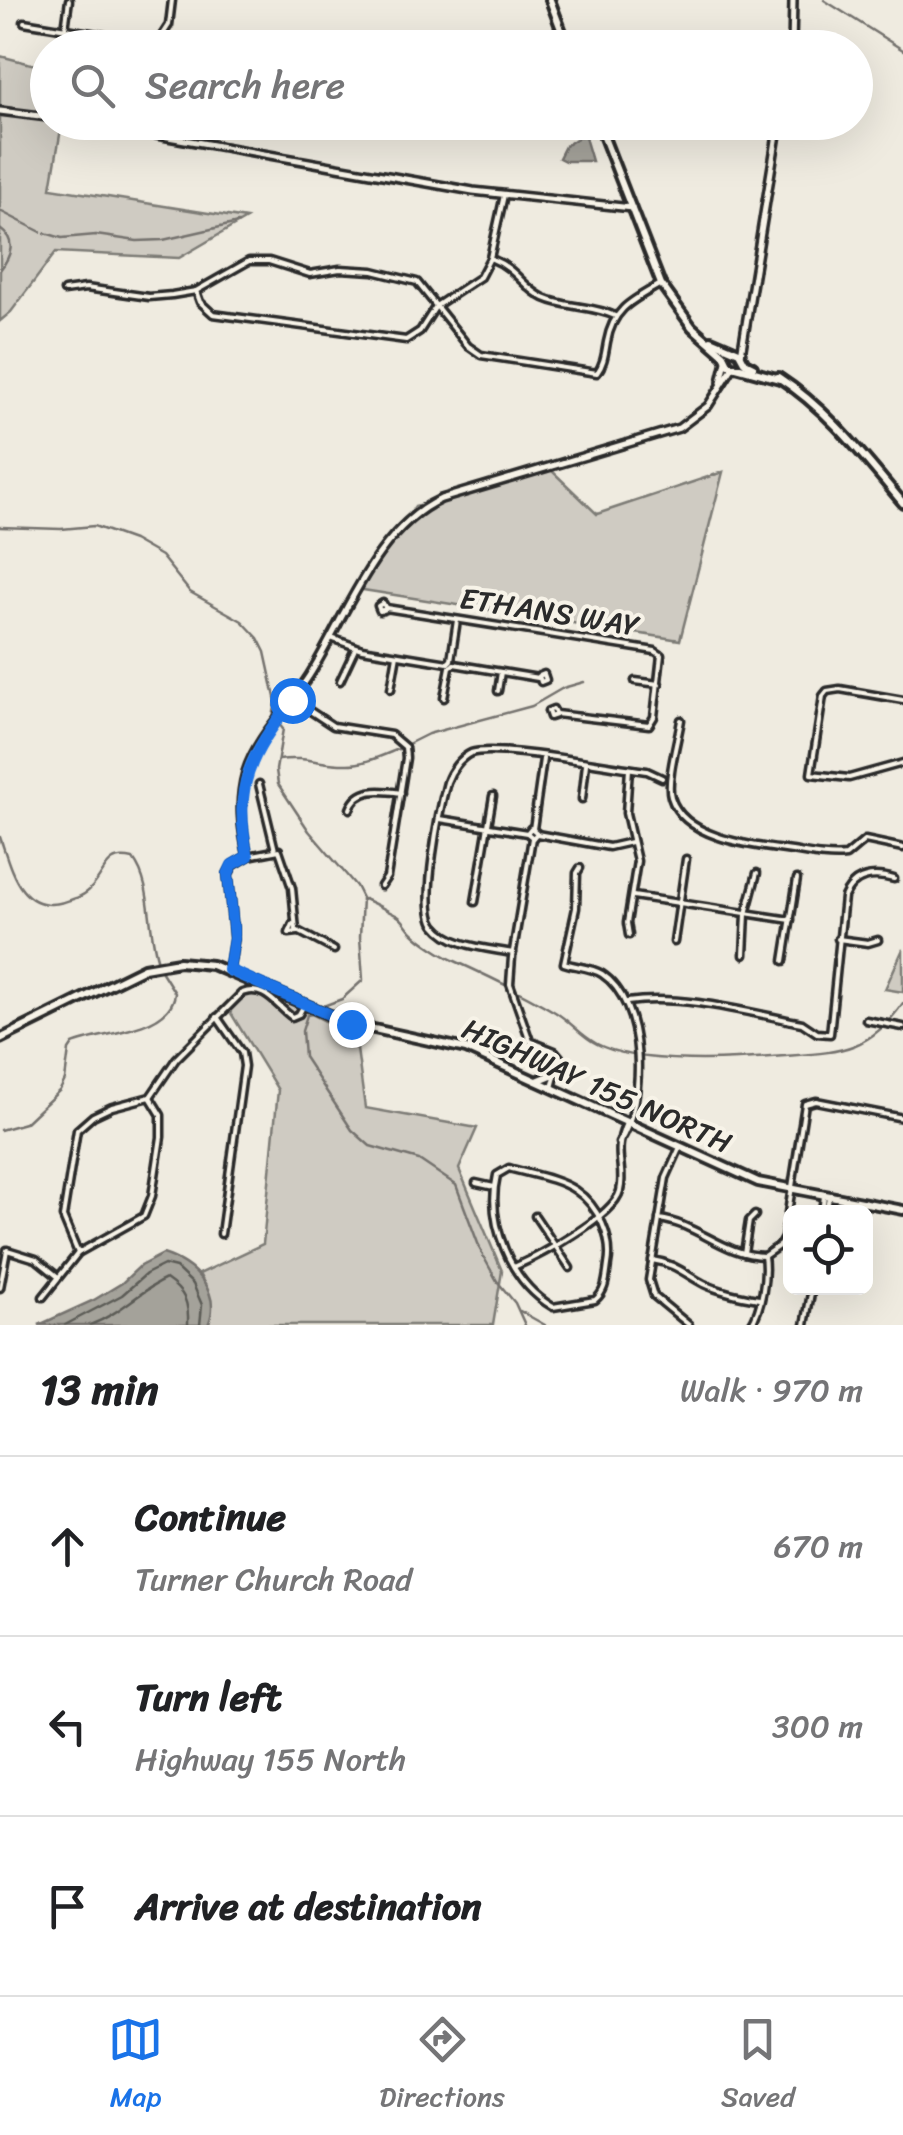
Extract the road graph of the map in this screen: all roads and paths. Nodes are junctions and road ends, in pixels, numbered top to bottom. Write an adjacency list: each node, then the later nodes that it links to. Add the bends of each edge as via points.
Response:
1 (69, 0): 6 (street)
2 (172, 0): 8 (street)
3 (550, 0): 9 (main road)
4 (793, 0): 10 (street)
5 (24, 22): 6 (street)
6 (64, 29): 7 (street)
7 (70, 30)
8 (167, 30)
9 (561, 30)
10 (792, 30)
11 (0, 110): 12 (street)
12 (30, 114)
13 (186, 140): 16 (street)
14 (605, 140): 17 (main road)
15 (776, 140): 24 (street)
16 (504, 195): 17 (street); 18 (street)
17 (632, 208): 19 (main road)
18 (490, 258): 22 (street, via 473,284); 23 (street, via 542,297)
19 (661, 284): 23 (street); 24 (main road, via 692,325)
20 (64, 291): 21 (street, via 160,297)
21 (196, 291): 22 (street, via 260,260 310,274 352,269 410,278); 22 (street, via 213,314 397,340 420,331)
22 (436, 306): 23 (street, via 480,355 592,373 602,367)
23 (615, 316)
24 (734, 358): 25 (main road, via 811,398); 28 (street, via 717,394 679,428 432,503 411,517 357,588)
25 (903, 503)
26 (386, 608): 27 (street, ETHANS WAY)
27 (458, 619): 31 (street); 36 (street, ETHANS WAY, via 656,652 662,660)
28 (331, 636): 29 (street); 39 (street)
29 (356, 647): 30 (street); 34 (street)
30 (397, 655): 31 (street); 37 (street)
31 (451, 663): 32 (street); 40 (street)
32 (501, 672): 33 (street); 38 (street)
33 (538, 678)
34 (340, 681)
35 (635, 681): 36 (street)
36 (659, 684): 42 (street, via 654,719 646,726)
37 (391, 689)
38 (498, 692)
39 (294, 698): 50 (street, via 333,726 399,739 406,754); 60 (street, via 251,759 244,781 241,820)
40 (444, 698)
41 (903, 700): 46 (street, via 827,690 812,774 849,778)
42 (556, 714)
43 (681, 720): 58 (street, via 670,792 679,812 698,826 733,842 836,857 864,840)
44 (544, 757): 45 (street); 54 (street, via 484,751 461,759 448,779); 56 (street)
45 (586, 763): 47 (street); 52 (street)
46 (903, 764)
47 (629, 769): 48 (street); 57 (street)
48 (662, 778)
49 (259, 784): 59 (street)
50 (401, 793): 53 (street, via 363,794); 66 (street)
51 (493, 796): 55 (street)
52 (582, 799)
53 (350, 810)
54 (440, 820): 55 (street); 77 (street, via 427,901 432,921 450,938)
55 (487, 826): 56 (street); 68 (street)
56 (532, 833): 57 (street, via 609,846); 77 (street)
57 (632, 841): 67 (street)
58 (903, 848)
59 (276, 850): 60 (street); 76 (street, via 290,878 294,924 288,931)
60 (248, 856): 80 (street, via 228,874 234,938)
61 (686, 859): 69 (street)
62 (580, 868): 81 (street, via 564,963 601,974)
63 (757, 873): 70 (street)
64 (796, 879): 71 (street)
65 (894, 879): 73 (street, via 870,875 848,889)
66 (381, 886)
67 (632, 896): 69 (street); 72 (street)
68 (476, 902)
69 (678, 903): 70 (street); 75 (street)
70 (746, 914): 71 (street); 78 (street)
71 (791, 920): 79 (street)
72 (629, 935)
73 (838, 939): 74 (street); 81 (street, via 830,1034 662,998)
74 (878, 940)
75 (674, 942)
76 (334, 950)
77 (513, 952): 87 (street, via 510,984 522,1025 530,1041 558,1054)
78 (744, 955)
79 (784, 961)
80 (229, 970): 82 (main road, HIGHWAY 155 NORTH); 86 (main road, HIGHWAY 155 NORTH, via 205,964 144,968)
81 (627, 1002): 92 (street, via 638,1076)
82 (304, 1005): 83 (street, via 292,1017 274,999 248,990); 88 (main road, HIGHWAY 155 NORTH, via 364,1028 455,1045)
83 (218, 1017): 90 (street, via 176,1058); 104 (street, via 244,1066)
84 (866, 1020): 85 (street)
85 (903, 1027)
86 (0, 1039)
87 (556, 1070): 88 (main road); 89 (street)
88 (536, 1081): 89 (main road, HIGHWAY 155 NORTH)
89 (550, 1088): 92 (main road, HIGHWAY 155 NORTH)
90 (150, 1097): 106 (street, via 161,1138 144,1216); 106 (street, via 102,1111 77,1130 63,1217)
91 (903, 1118): 96 (street, via 805,1104)
92 (627, 1124): 93 (main road, HIGHWAY 155 NORTH); 102 (street, via 619,1195)
93 (680, 1147): 96 (main road, HIGHWAY 155 NORTH); 103 (street)
94 (476, 1183): 95 (street)
95 (494, 1186): 102 (street, via 505,1168 571,1188); 110 (street, via 496,1221)
96 (793, 1190): 97 (main road, HIGHWAY 155 NORTH); 108 (street, via 784,1238)
97 (826, 1197): 98 (street); 99 (main road, HIGHWAY 155 NORTH)
98 (825, 1205)
99 (903, 1210)
100 (755, 1215): 107 (street)
101 (535, 1216): 105 (street)
102 (597, 1217): 105 (street); 110 (street, via 610,1252 603,1291 594,1302 550,1306)
103 (659, 1219): 107 (street); 109 (street)
104 (221, 1234)
105 (554, 1245): 110 (street); 111 (street)
106 (78, 1253): 112 (street)
107 (744, 1253): 108 (street)
108 (764, 1256): 116 (street)
109 (652, 1260): 116 (street, via 674,1264 723,1292); 117 (street, via 654,1296)
110 (514, 1267)
111 (570, 1268)
112 (58, 1276): 113 (street, via 7,1250); 115 (street)
113 (0, 1288)
114 (811, 1295): 119 (street)
115 (43, 1297)
116 (760, 1299): 118 (street)
117 (688, 1325)
118 (751, 1325)
119 (806, 1325)

